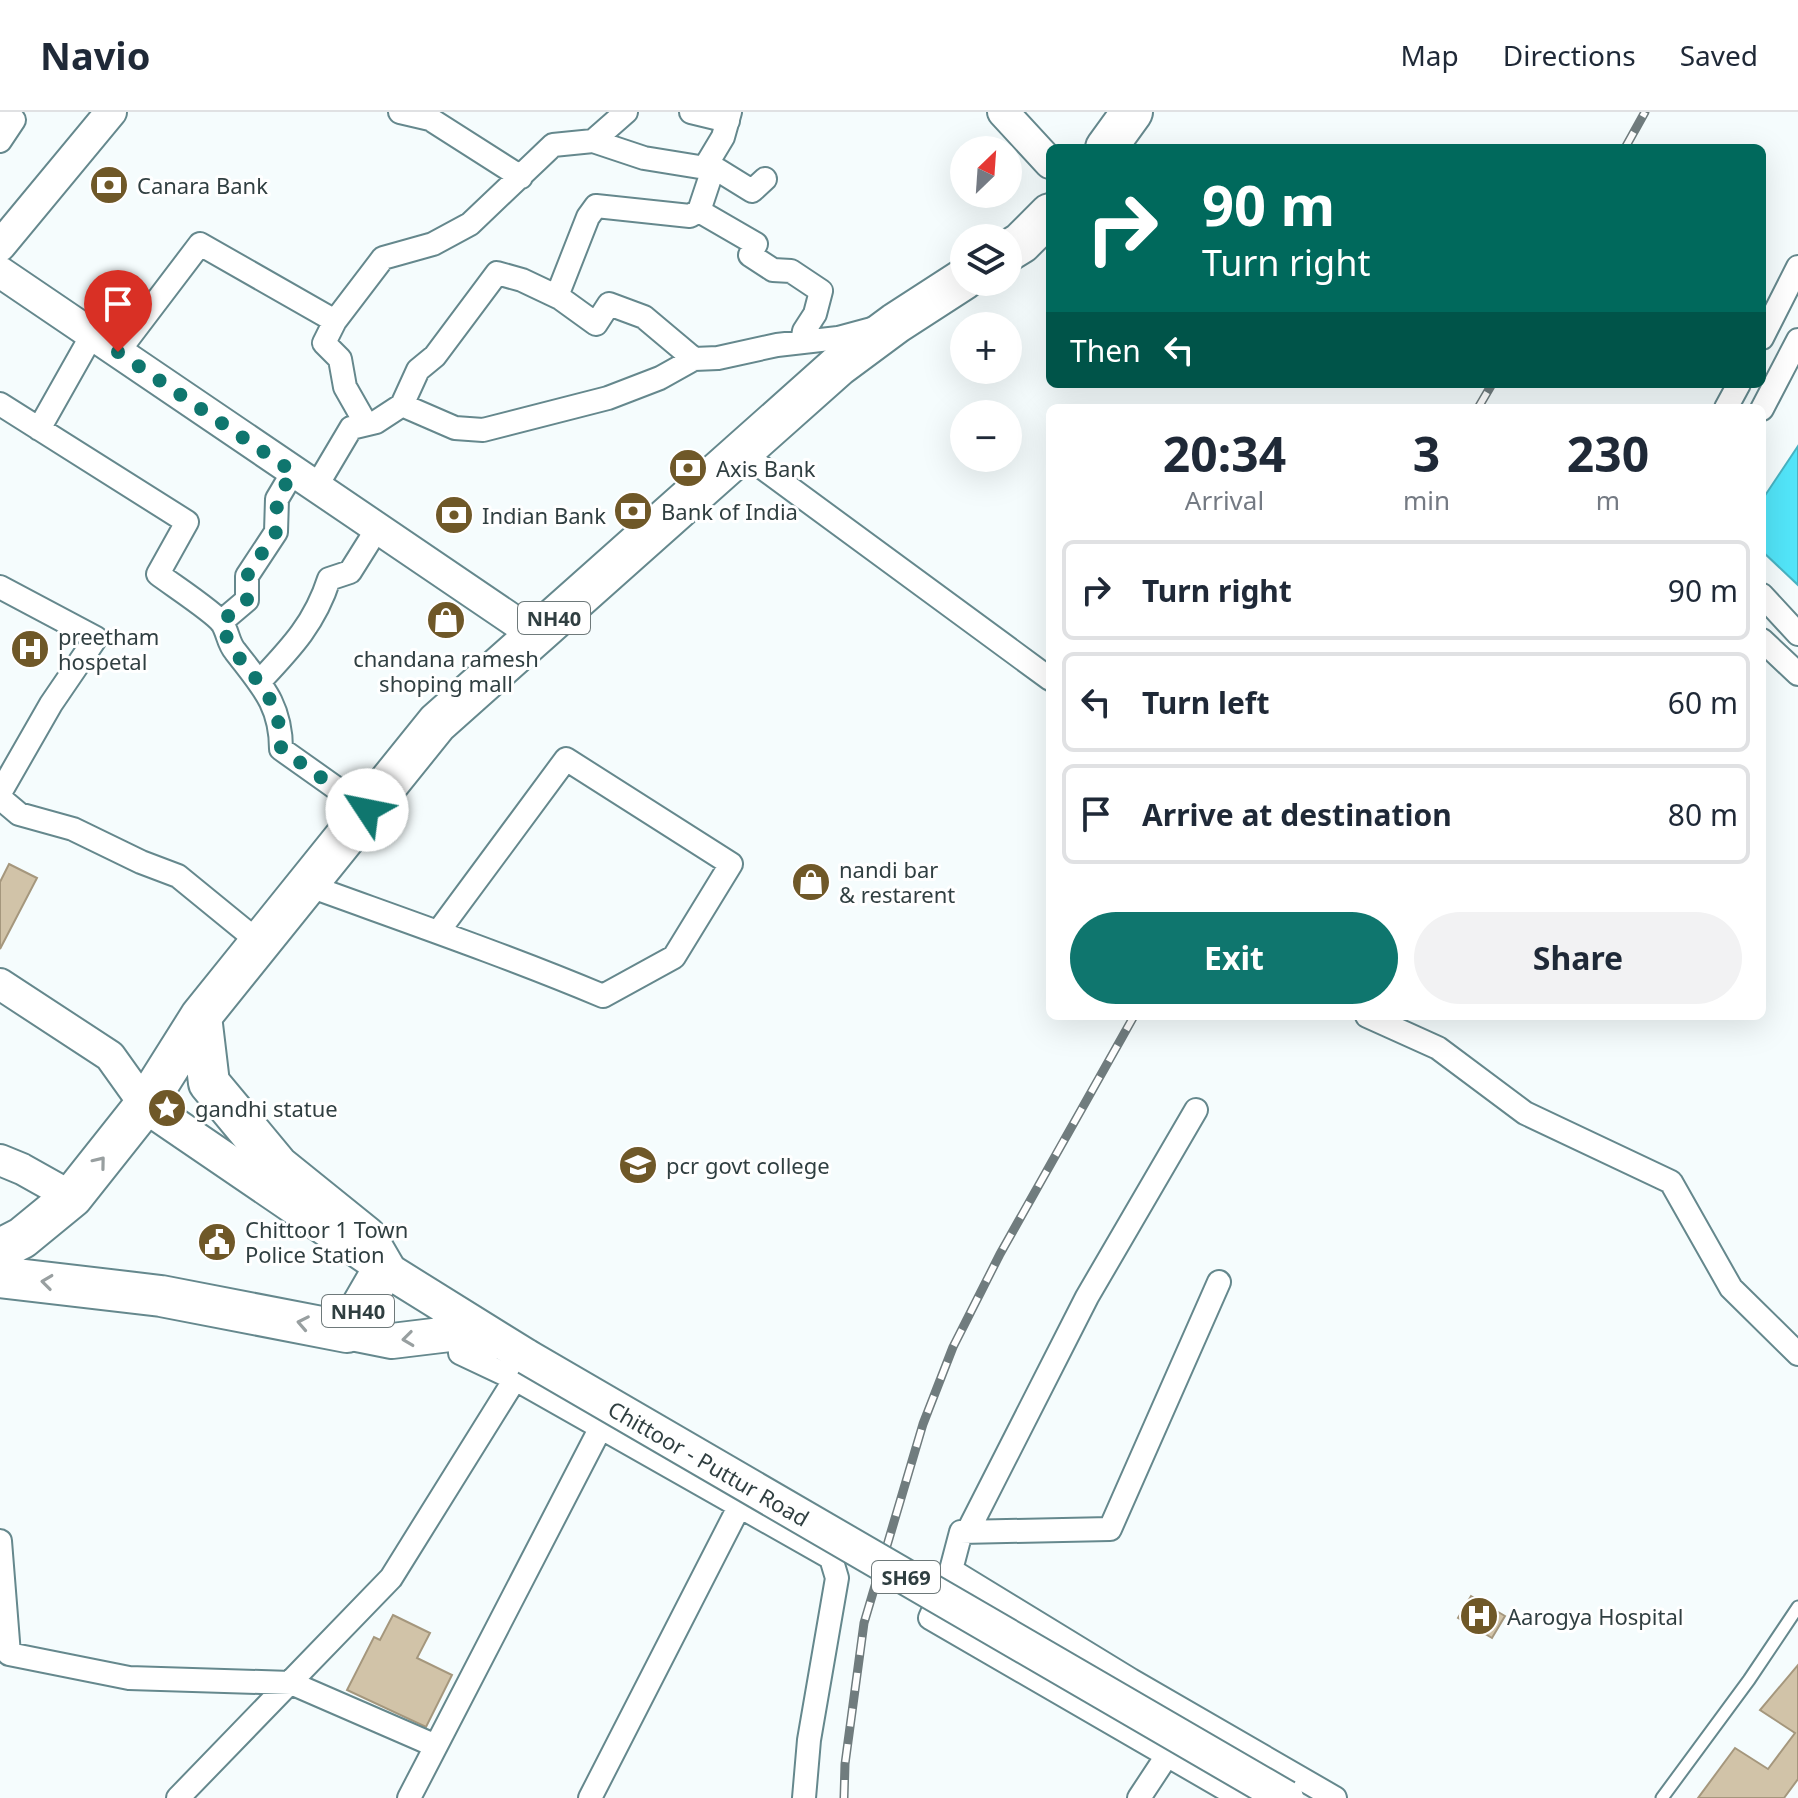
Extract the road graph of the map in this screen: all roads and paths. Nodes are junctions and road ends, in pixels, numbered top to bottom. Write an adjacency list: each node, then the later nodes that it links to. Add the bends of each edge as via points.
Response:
1 (111, 112): 19 (street)
2 (400, 112): 14 (street, via 430,119)
3 (691, 112): 8 (street)
4 (1003, 112): 12 (street)
5 (1132, 112): 11 (highway)
6 (615, 114): 10 (street)
7 (13, 115): 9 (street)
8 (729, 117): 13 (street)
9 (0, 141)
10 (593, 141): 13 (street, via 644,158); 14 (street, via 553,145)
11 (1109, 144)
12 (1046, 159)
13 (709, 168): 15 (street, via 752,191); 16 (street)
14 (521, 177): 24 (street, via 470,224 433,244 383,258)
15 (765, 179)
16 (699, 211): 23 (street, via 690,216 596,206); 29 (street, via 756,244 750,255 762,263 791,271 821,291)
17 (1046, 218): 18 (highway)
18 (1022, 242)
19 (0, 246)
20 (1798, 267): 26 (street)
21 (0, 272): 27 (street)
22 (950, 288): 25 (highway, NH40)
23 (557, 296): 31 (street, via 596,324 609,304 644,317); 34 (street, via 497,273 435,356 418,370)
24 (335, 321): 30 (street, via 200,244); 35 (street, via 324,343 340,359 345,387)
25 (896, 323): 29 (street); 37 (highway, NH40, via 838,366)
26 (1766, 330)
27 (92, 335): 30 (street); 36 (street)
28 (1798, 340): 33 (street)
29 (802, 342): 31 (street)
30 (118, 352): 38 (street)
31 (694, 359): 34 (street, via 608,398 483,430 455,428)
32 (0, 404): 36 (street)
33 (1765, 404)
34 (402, 405): 35 (street)
35 (366, 424): 38 (street, via 351,428)
36 (39, 429): 42 (street, via 187,522 158,574)
37 (741, 452): 44 (highway, NH40); 47 (street)
38 (305, 479): 39 (street); 42 (street, via 277,499 276,532 247,576 247,600)
39 (377, 529): 44 (street); 48 (street, via 350,572 329,579 302,636)
40 (0, 587): 49 (street, via 96,638 51,704)
41 (1766, 599): 43 (street)
42 (221, 622): 48 (street, via 232,648)
43 (1798, 634)
44 (535, 635): 50 (highway, NH40, via 437,723)
45 (1766, 644): 46 (street)
46 (1798, 674)
47 (1046, 676)
48 (260, 681): 50 (street, via 281,726 281,749)
49 (0, 796): 53 (street, via 19,814 73,829 178,876)
50 (367, 810): 51 (highway, NH40)
51 (307, 885): 52 (street); 53 (highway, NH40)
52 (438, 932): 52 (street, via 566,759 731,864 674,957 603,996)
53 (260, 943): 55 (highway, NH40)
54 (0, 984): 57 (street, via 110,1056)
55 (201, 1016): 57 (highway, NH40); 62 (highway, NH40, via 209,1083 278,1166 366,1237)
56 (1376, 1020): 67 (street, via 1438,1048 1525,1113 1671,1182 1731,1288)
57 (145, 1105): 60 (highway, NH40, one-way to 57); 62 (main road, Chittoor - Puttur Road / SH69)
58 (1196, 1110): 71 (street, via 1087,1297 968,1531)
59 (0, 1160): 60 (street)
60 (72, 1197): 61 (highway, NH40)
61 (0, 1249)
62 (384, 1268): 65 (main road, Chittoor - Puttur Road / SH69); 66 (highway, NH40)
63 (0, 1277): 66 (highway, NH40, one-way to 63, via 161,1296)
64 (1219, 1282): 71 (street, via 1110,1529)
65 (458, 1322): 66 (main road, one-way to 66, via 392,1341); 68 (main road, Chittoor - Puttur Road / SH69)
66 (347, 1332)
67 (1798, 1354)
68 (518, 1361): 69 (street); 76 (street, via 391,1578); 85 (main road, Chittoor - Puttur Road / SH69, bridge)
69 (600, 1429): 70 (street); 77 (street)
70 (740, 1505): 81 (street); 82 (street, via 831,1558 837,1578)
71 (961, 1532): 73 (street)
72 (0, 1541): 75 (street)
73 (951, 1570): 78 (street, via 930,1618); 86 (street)
74 (1798, 1607): 87 (lane)
75 (4, 1652): 76 (street, via 129,1678)
76 (291, 1683): 77 (street); 79 (street)
77 (436, 1746): 80 (street)
78 (1168, 1754): 83 (street); 84 (street)
79 (178, 1798)
80 (409, 1798)
81 (590, 1798)
82 (804, 1798)
83 (1139, 1798)
84 (1241, 1798)
85 (1286, 1798)
86 (1335, 1798)
87 (1662, 1798)

